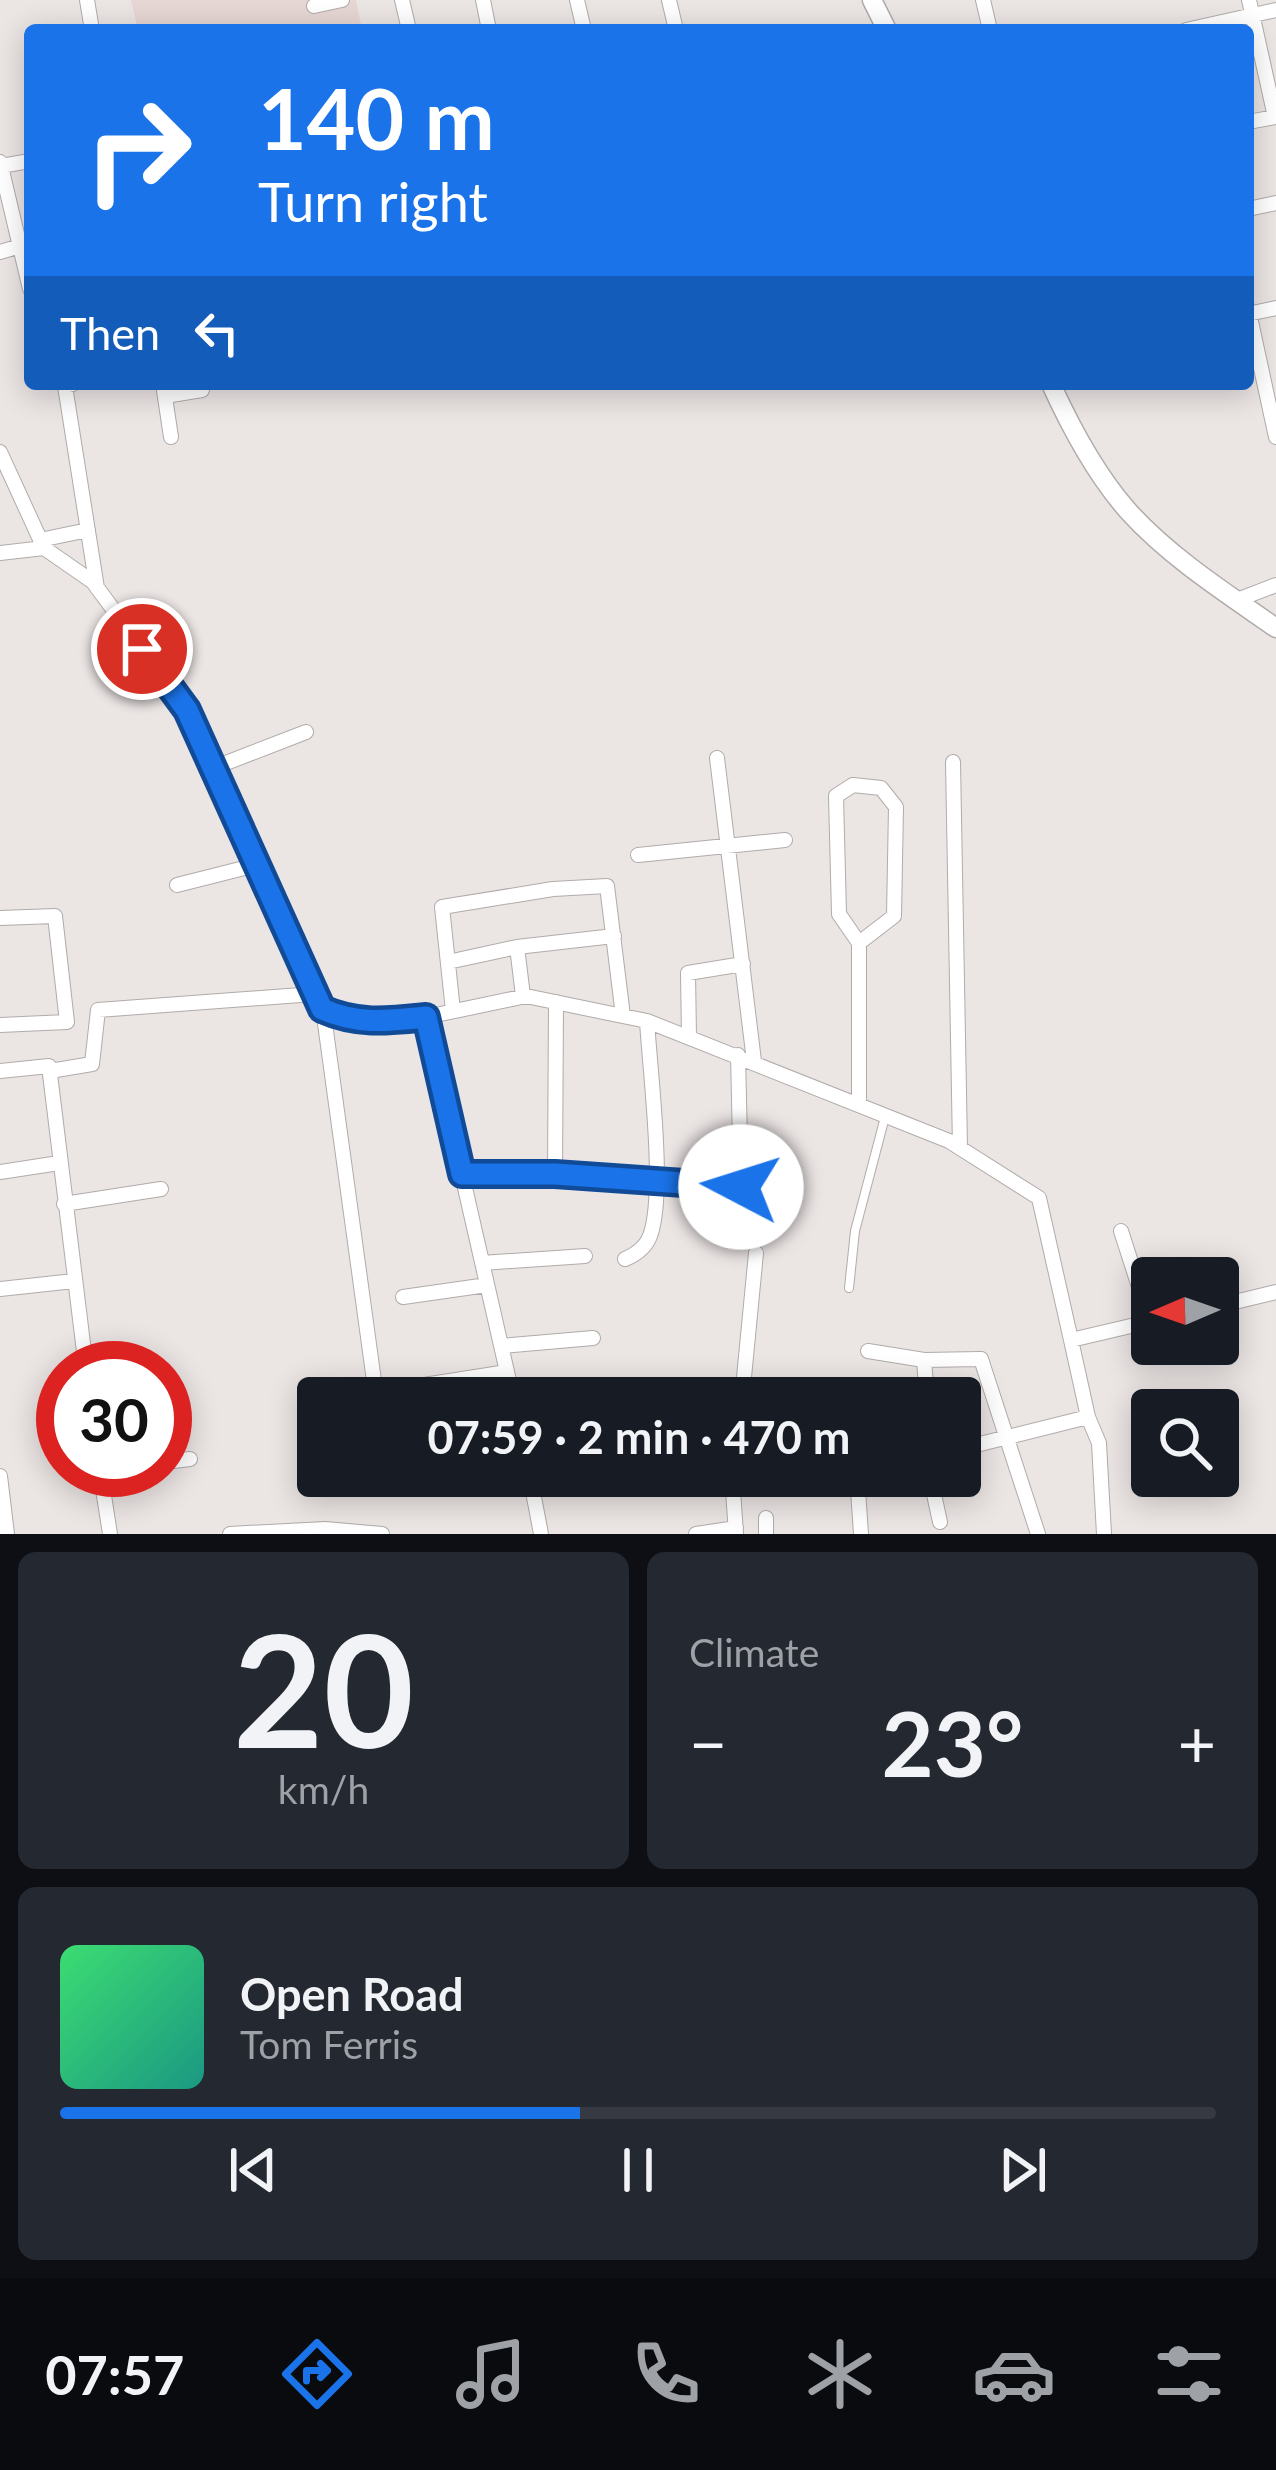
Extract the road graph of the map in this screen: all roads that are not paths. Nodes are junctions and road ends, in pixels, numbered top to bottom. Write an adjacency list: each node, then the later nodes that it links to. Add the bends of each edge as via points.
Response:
1 (342, 0): 2 (street)
2 (314, 6)
3 (1251, 8): 4 (street); 5 (street); 6 (street)
4 (1276, 10)
5 (1204, 24)
6 (1275, 117)
7 (0, 164): 8 (street)
8 (1, 176): 9 (street)
9 (24, 244): 10 (street)
10 (0, 252)
11 (1254, 339): 17 (street)
12 (66, 390): 19 (street)
13 (164, 390): 14 (street); 16 (street)
14 (202, 390)
15 (1054, 390): 24 (main road, via 1129,511)
16 (171, 436)
17 (1276, 436)
18 (0, 452): 20 (street)
19 (88, 530): 20 (street); 23 (street)
20 (42, 544): 21 (street); 23 (street)
21 (0, 554)
22 (1276, 585): 24 (street)
23 (97, 588): 29 (street, via 187,710)
24 (1237, 600): 25 (main road)
25 (1276, 628)
26 (306, 733): 29 (street)
27 (717, 758): 31 (street)
28 (953, 762): 57 (street)
29 (213, 768): 33 (street)
30 (785, 840): 31 (street)
31 (728, 846): 32 (street); 40 (street)
32 (638, 855)
33 (256, 865): 34 (street); 41 (street)
34 (177, 885)
35 (0, 918): 49 (street, via 55,916 68,1022)
36 (614, 936): 38 (street); 39 (street, via 607,886 553,889 442,907); 46 (street)
37 (859, 943): 37 (street, via 839,914 836,796 853,785 880,788 896,806 894,916); 55 (street)
38 (517, 947): 39 (street); 42 (street)
39 (448, 962): 45 (street)
40 (742, 964): 50 (street, via 688,973); 52 (street)
41 (314, 994): 44 (street); 54 (street, via 98,1010 92,1064)
42 (523, 996): 43 (street); 45 (street)
43 (556, 1002): 46 (street); 61 (street)
44 (322, 1009): 47 (street, via 371,1023); 86 (street)
45 (453, 1011): 47 (street)
46 (623, 1016): 48 (street)
47 (426, 1017): 60 (street)
48 (647, 1021): 50 (street); 62 (street)
49 (0, 1025)
50 (689, 1036): 51 (street)
51 (738, 1055): 52 (street); 62 (street, via 741,1187)
52 (754, 1061): 55 (street)
53 (0, 1071): 54 (street)
54 (50, 1071): 58 (street)
55 (859, 1105): 56 (street)
56 (885, 1116): 57 (street); 73 (lane, via 854,1232)
57 (960, 1148): 80 (street, via 1039,1198)
58 (59, 1163): 59 (street); 64 (street)
59 (0, 1172)
60 (462, 1174): 61 (street); 70 (street)
61 (555, 1174): 62 (street)
62 (655, 1180): 68 (street, via 651,1235)
63 (161, 1189): 64 (street)
64 (64, 1204): 71 (street)
65 (1121, 1231): 69 (street)
66 (756, 1253): 89 (street)
67 (585, 1256): 70 (street)
68 (625, 1259)
69 (1131, 1261)
70 (482, 1263): 72 (street)
71 (74, 1281): 74 (street); 81 (street)
72 (487, 1285): 76 (street); 82 (street)
73 (849, 1288)
74 (0, 1289)
75 (1276, 1292): 77 (street)
76 (403, 1298)
77 (1239, 1301)
78 (1131, 1326): 80 (street)
79 (593, 1338): 82 (street)
80 (1071, 1340): 91 (street)
81 (82, 1341)
82 (501, 1346): 85 (street)
83 (868, 1351): 84 (street)
84 (924, 1360): 90 (street); 92 (street, via 981,1359)
85 (507, 1372): 87 (street); 88 (street)
86 (373, 1377)
87 (472, 1377)
88 (508, 1377)
89 (744, 1377)
90 (925, 1377)
91 (1088, 1417): 92 (street); 111 (street, via 1099,1443)
92 (1005, 1438): 93 (street); 110 (street)
93 (981, 1443)
94 (0, 1476): 103 (street)
95 (105, 1497): 104 (street)
96 (534, 1497): 107 (street)
97 (734, 1497): 101 (street)
98 (858, 1497): 109 (street)
99 (935, 1497): 100 (street)
100 (940, 1522)
101 (736, 1531): 108 (street)
102 (270, 1532): 105 (street); 106 (street)
103 (8, 1534)
104 (110, 1534)
105 (230, 1534)
106 (382, 1534)
107 (541, 1534)
108 (696, 1534)
109 (861, 1534)
110 (1038, 1534)
111 (1104, 1534)

